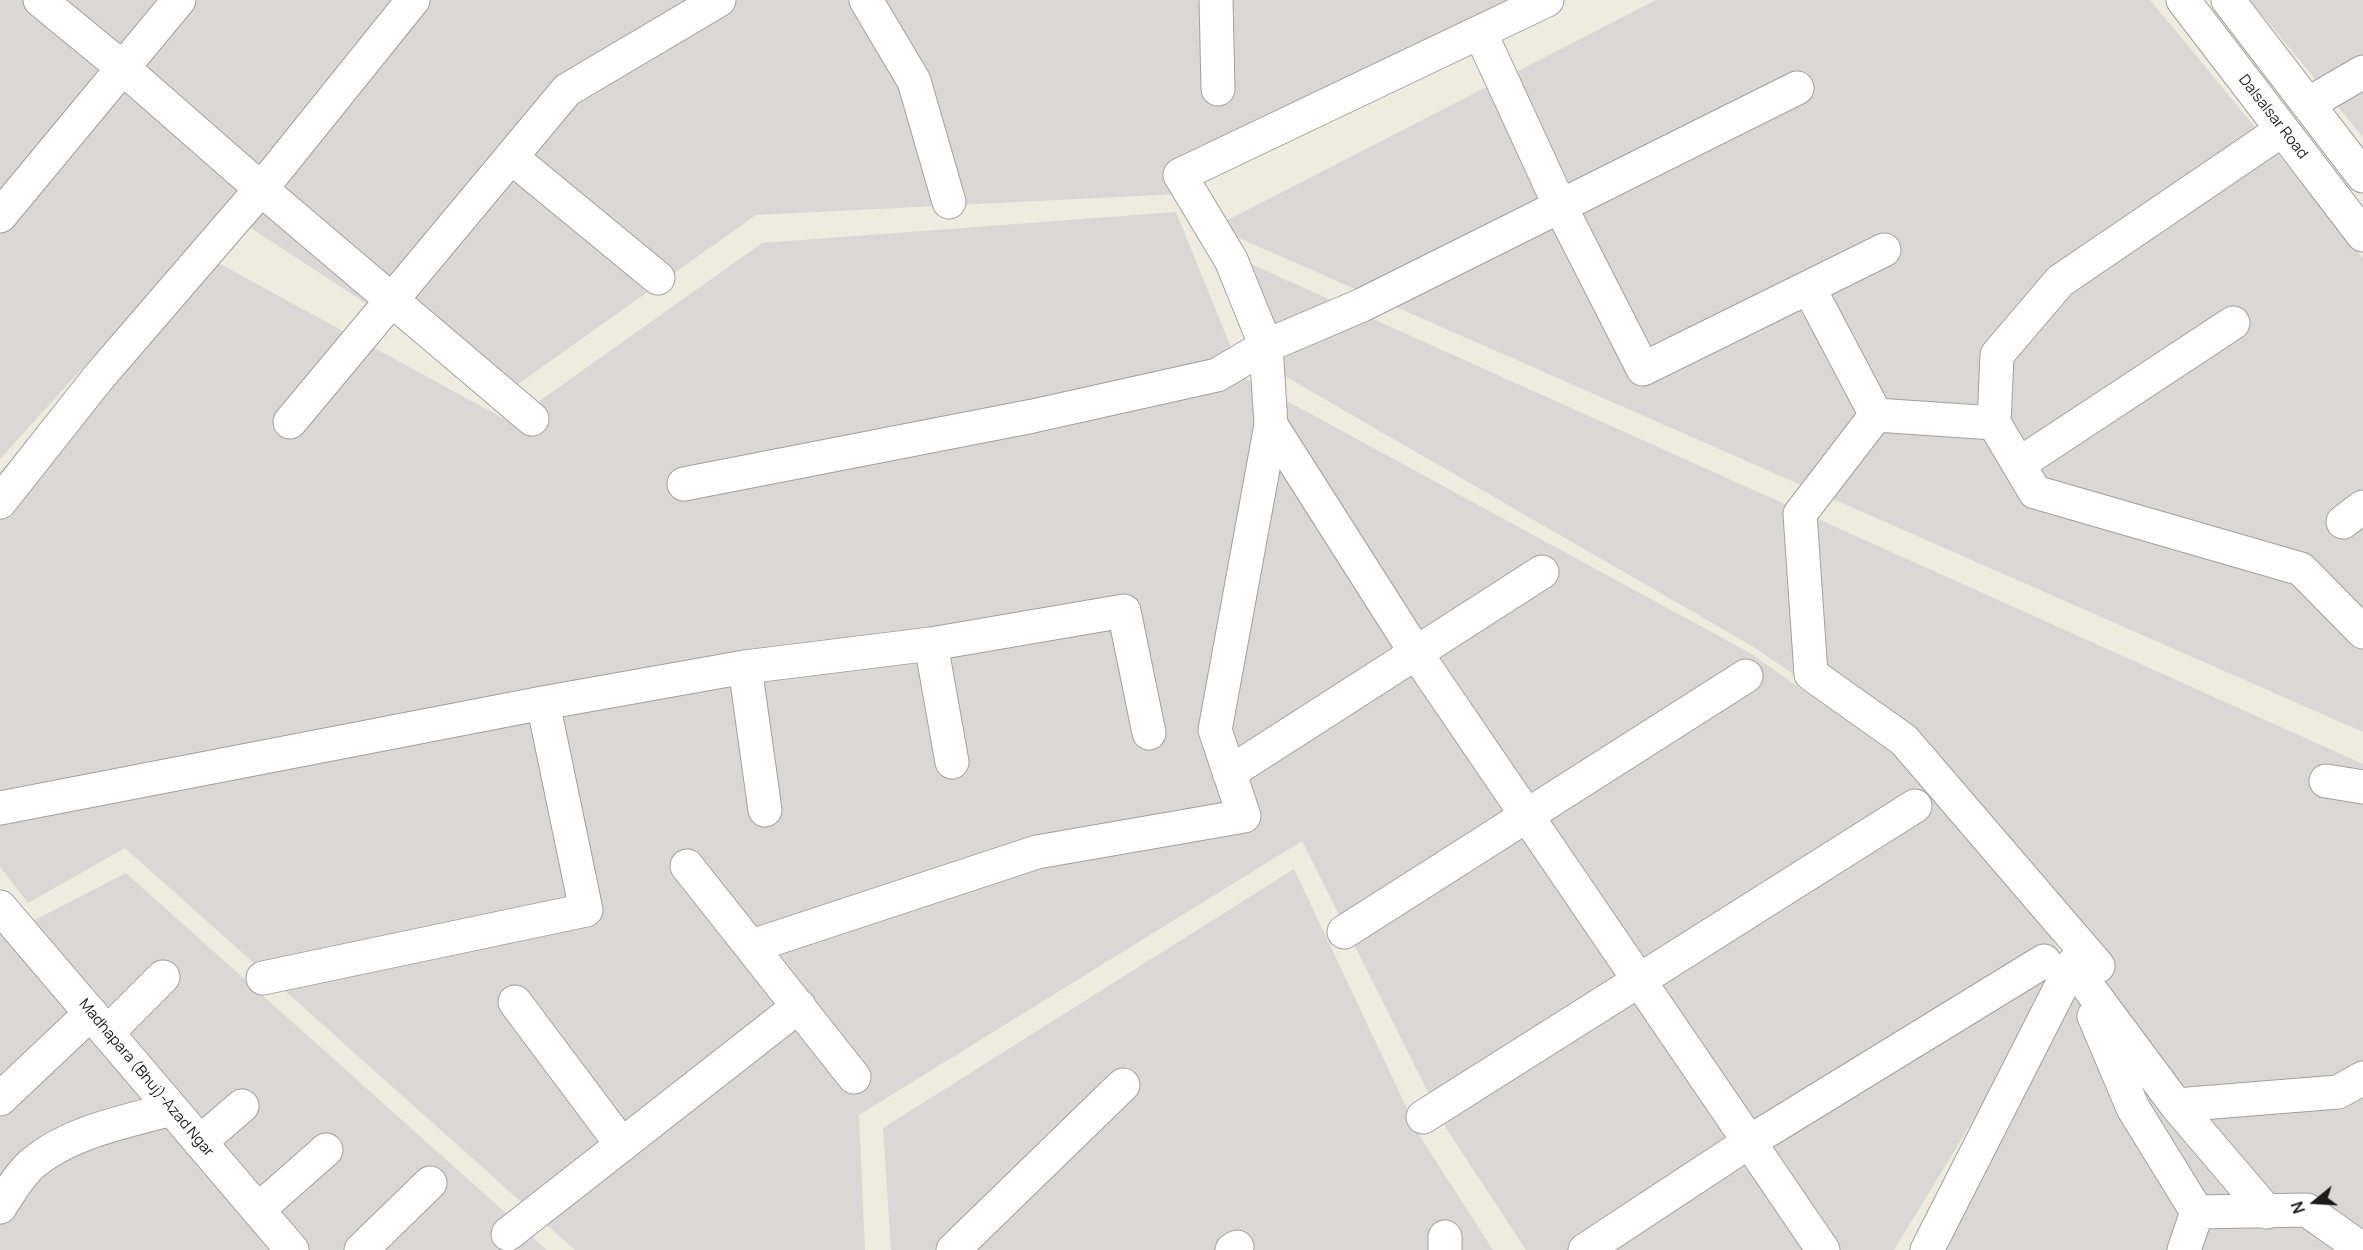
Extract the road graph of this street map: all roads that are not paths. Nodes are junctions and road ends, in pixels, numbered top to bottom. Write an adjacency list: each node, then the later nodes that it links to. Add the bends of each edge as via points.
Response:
1 (40, 0): 11 (street)
2 (179, 0): 11 (street)
3 (412, 0): 19 (street)
4 (719, 0): 17 (street, via 567,90)
5 (866, 0): 20 (street, via 914,81)
6 (1216, 0): 13 (street)
7 (1547, 0): 10 (street)
8 (2183, 0): 16 (street, Dalsalsar Road)
9 (2228, 0): 15 (street)
10 (1480, 32): 21 (street); 29 (street, via 1180,175 1231,260)
11 (124, 69): 19 (street); 22 (street)
12 (2363, 72): 15 (street)
13 (1218, 88)
14 (1797, 88): 21 (street)
15 (2308, 104): 18 (street)
16 (2282, 130): 23 (street, Dalsalsar Road); 33 (street, via 2060,281 1996,355)
17 (511, 157): 25 (street); 27 (street)
18 (2363, 176)
19 (261, 189): 27 (street); 37 (street, via 98,378)
20 (949, 202)
21 (1560, 206): 26 (street, via 1642,369); 29 (street, via 1362,305)
22 (0, 216)
23 (2363, 235)
24 (1884, 250): 26 (street)
25 (657, 278)
26 (1809, 288): 30 (street)
27 (390, 299): 31 (street); 32 (street)
28 (2233, 323): 35 (street)
29 (1266, 346): 34 (street); 36 (street, via 1217,375 1033,416)
30 (1875, 415): 33 (street); 58 (street, via 1800,514 1811,674 1904,740 2098,966)
31 (532, 419)
32 (290, 422)
33 (1994, 423): 35 (street)
34 (1272, 425): 41 (street); 47 (street, via 1215,730)
35 (2019, 464): 39 (street, via 2035,492 2301,569)
36 (684, 483)
37 (0, 502)
38 (1542, 572): 41 (street)
39 (2363, 632)
40 (931, 644): 42 (street); 45 (street, via 1124,611); 46 (street)
41 (1416, 653): 47 (street); 53 (street)
42 (745, 668): 44 (street); 52 (street)
43 (1746, 676): 53 (street)
44 (543, 703): 51 (street); 60 (street, via 586,910)
45 (1149, 733)
46 (952, 762)
47 (1229, 772): 57 (street, via 1244,816 1037,852)
48 (2326, 782): 49 (street)
49 (2363, 787)
50 (1915, 806): 61 (street)
51 (0, 808)
52 (765, 810)
53 (1526, 816): 56 (street); 61 (street)
54 (687, 866): 57 (street)
55 (0, 907): 64 (street, Madhapara (Bhuj)-Azad Ngar)
56 (1344, 932)
57 (752, 946): 63 (street)
58 (2058, 963): 69 (street); 74 (street); 80 (street, via 2133,1108); 88 (street)
59 (163, 977): 64 (street)
60 (263, 978)
61 (1639, 981): 72 (street); 74 (street)
62 (515, 1002): 75 (street)
63 (799, 1006): 65 (street); 75 (street)
64 (99, 1023): 68 (street); 71 (street, Madhapara (Bhuj)-Azad Ngar)
65 (854, 1077)
66 (2363, 1078): 69 (street, via 2338,1092)
67 (1123, 1085): 85 (street)
68 (0, 1099)
69 (2176, 1105): 81 (street)
70 (242, 1106): 73 (street)
71 (171, 1109): 73 (street, Madhapara (Bhuj)-Azad Ngar); 78 (street, via 90,1132 59,1146 34,1162)
72 (1423, 1117)
73 (200, 1142): 79 (street, Madhapara (Bhuj)-Azad Ngar)
74 (1749, 1142): 86 (street); 87 (street)
75 (622, 1145): 82 (street)
76 (326, 1150): 79 (street)
77 (430, 1183): 84 (street)
78 (0, 1207)
79 (258, 1210): 83 (street, Madhapara (Bhuj)-Azad Ngar)
80 (2197, 1212): 81 (street); 89 (street)
81 (2267, 1212): 90 (street, via 2307,1210)
82 (508, 1233)
83 (292, 1250)
84 (361, 1250)
85 (953, 1250)
86 (1585, 1250)
87 (1823, 1250)
88 (1927, 1250)
89 (2184, 1250)
90 (2358, 1250)

